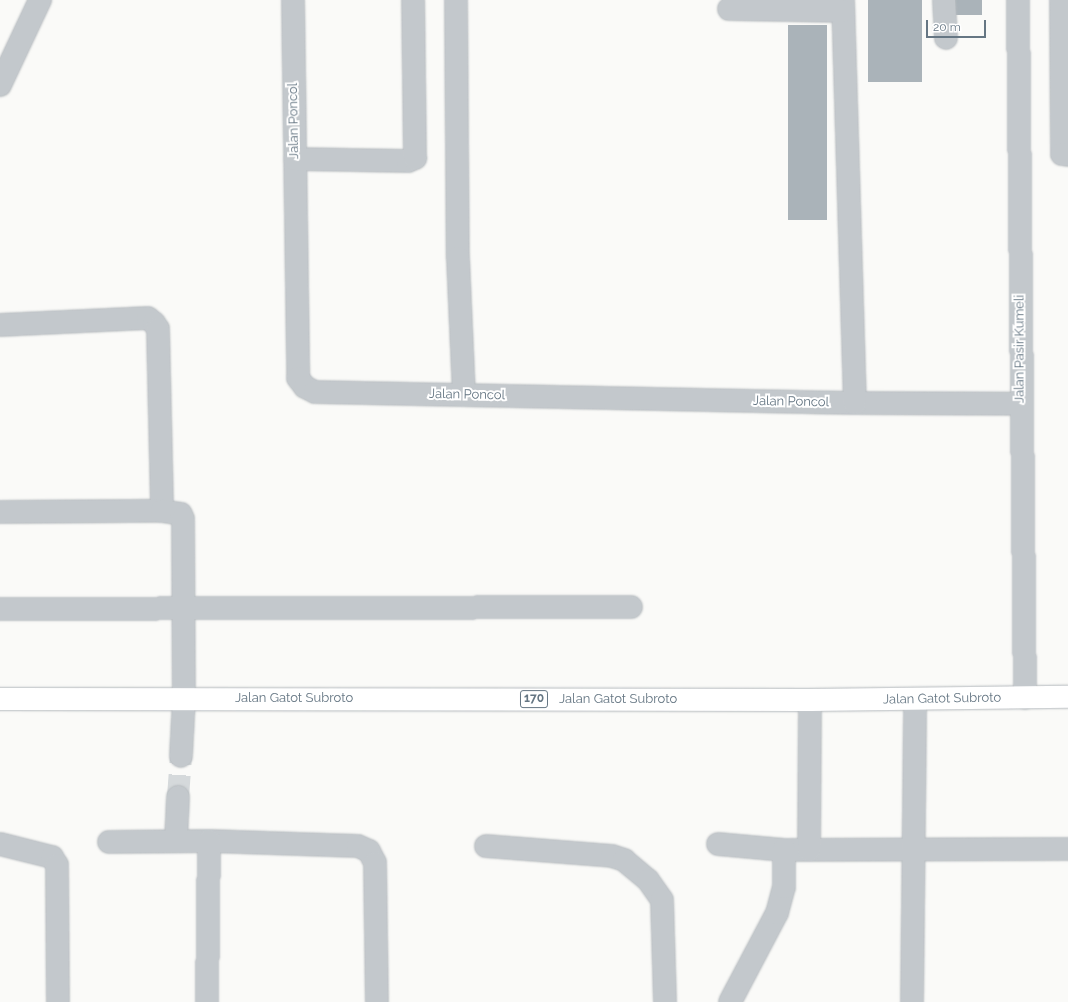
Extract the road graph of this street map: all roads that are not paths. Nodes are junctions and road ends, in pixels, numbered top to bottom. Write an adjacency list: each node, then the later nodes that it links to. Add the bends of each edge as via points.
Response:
1 (40, 0): 11 (street)
2 (293, 0): 13 (street, Jalan Poncol)
3 (413, 0): 13 (street, via 415,158 408,161)
4 (456, 0): 15 (street, via 458,258)
5 (944, 0): 10 (street)
6 (1018, 0): 17 (street, Jalan Pasir Kumeli)
7 (1061, 0): 12 (street, via 1062,154)
8 (843, 6): 9 (street); 16 (street)
9 (729, 9)
10 (946, 38)
11 (0, 85)
12 (1068, 154)
13 (295, 159): 15 (street, Jalan Poncol, via 298,378 305,387 315,392)
14 (0, 325): 18 (street, via 148,318 154,323 158,329)
15 (464, 395): 16 (street, Jalan Poncol)
16 (855, 404): 17 (street, Jalan Poncol)
17 (1020, 404): 24 (street, Jalan Pasir Kumeli)
18 (162, 511): 19 (street); 22 (street, via 181,514 183,519)
19 (0, 512)
20 (631, 607): 22 (street)
21 (0, 609): 22 (street)
22 (183, 610): 23 (street)
23 (184, 698): 26 (main road, Jalan Gatot Subroto / 170); 28 (main road, Jalan Gatot Subroto / 170); 29 (street)
24 (1025, 698): 25 (main road, Jalan Gatot Subroto / 170); 27 (main road, Jalan Gatot Subroto / 170)
25 (1068, 698)
26 (0, 699)
27 (915, 699): 28 (main road, Jalan Gatot Subroto / 170); 40 (street)
28 (810, 700): 39 (street)
29 (181, 756)
30 (178, 797): 31 (street)
31 (176, 840): 32 (street); 33 (street)
32 (209, 841): 42 (street); 43 (street, via 358,846 369,852 375,862)
33 (109, 842)
34 (0, 844): 41 (street, via 52,857 57,865)
35 (718, 844): 38 (street)
36 (486, 846): 44 (street, via 588,852 612,856 624,860 648,880 662,900)
37 (1068, 849): 40 (street)
38 (784, 850): 39 (street); 45 (street, via 784,886 777,914)
39 (809, 850): 40 (street)
40 (914, 850): 46 (street)
41 (58, 1002)
42 (207, 1002)
43 (377, 1002)
44 (665, 1002)
45 (730, 1002)
46 (912, 1002)

